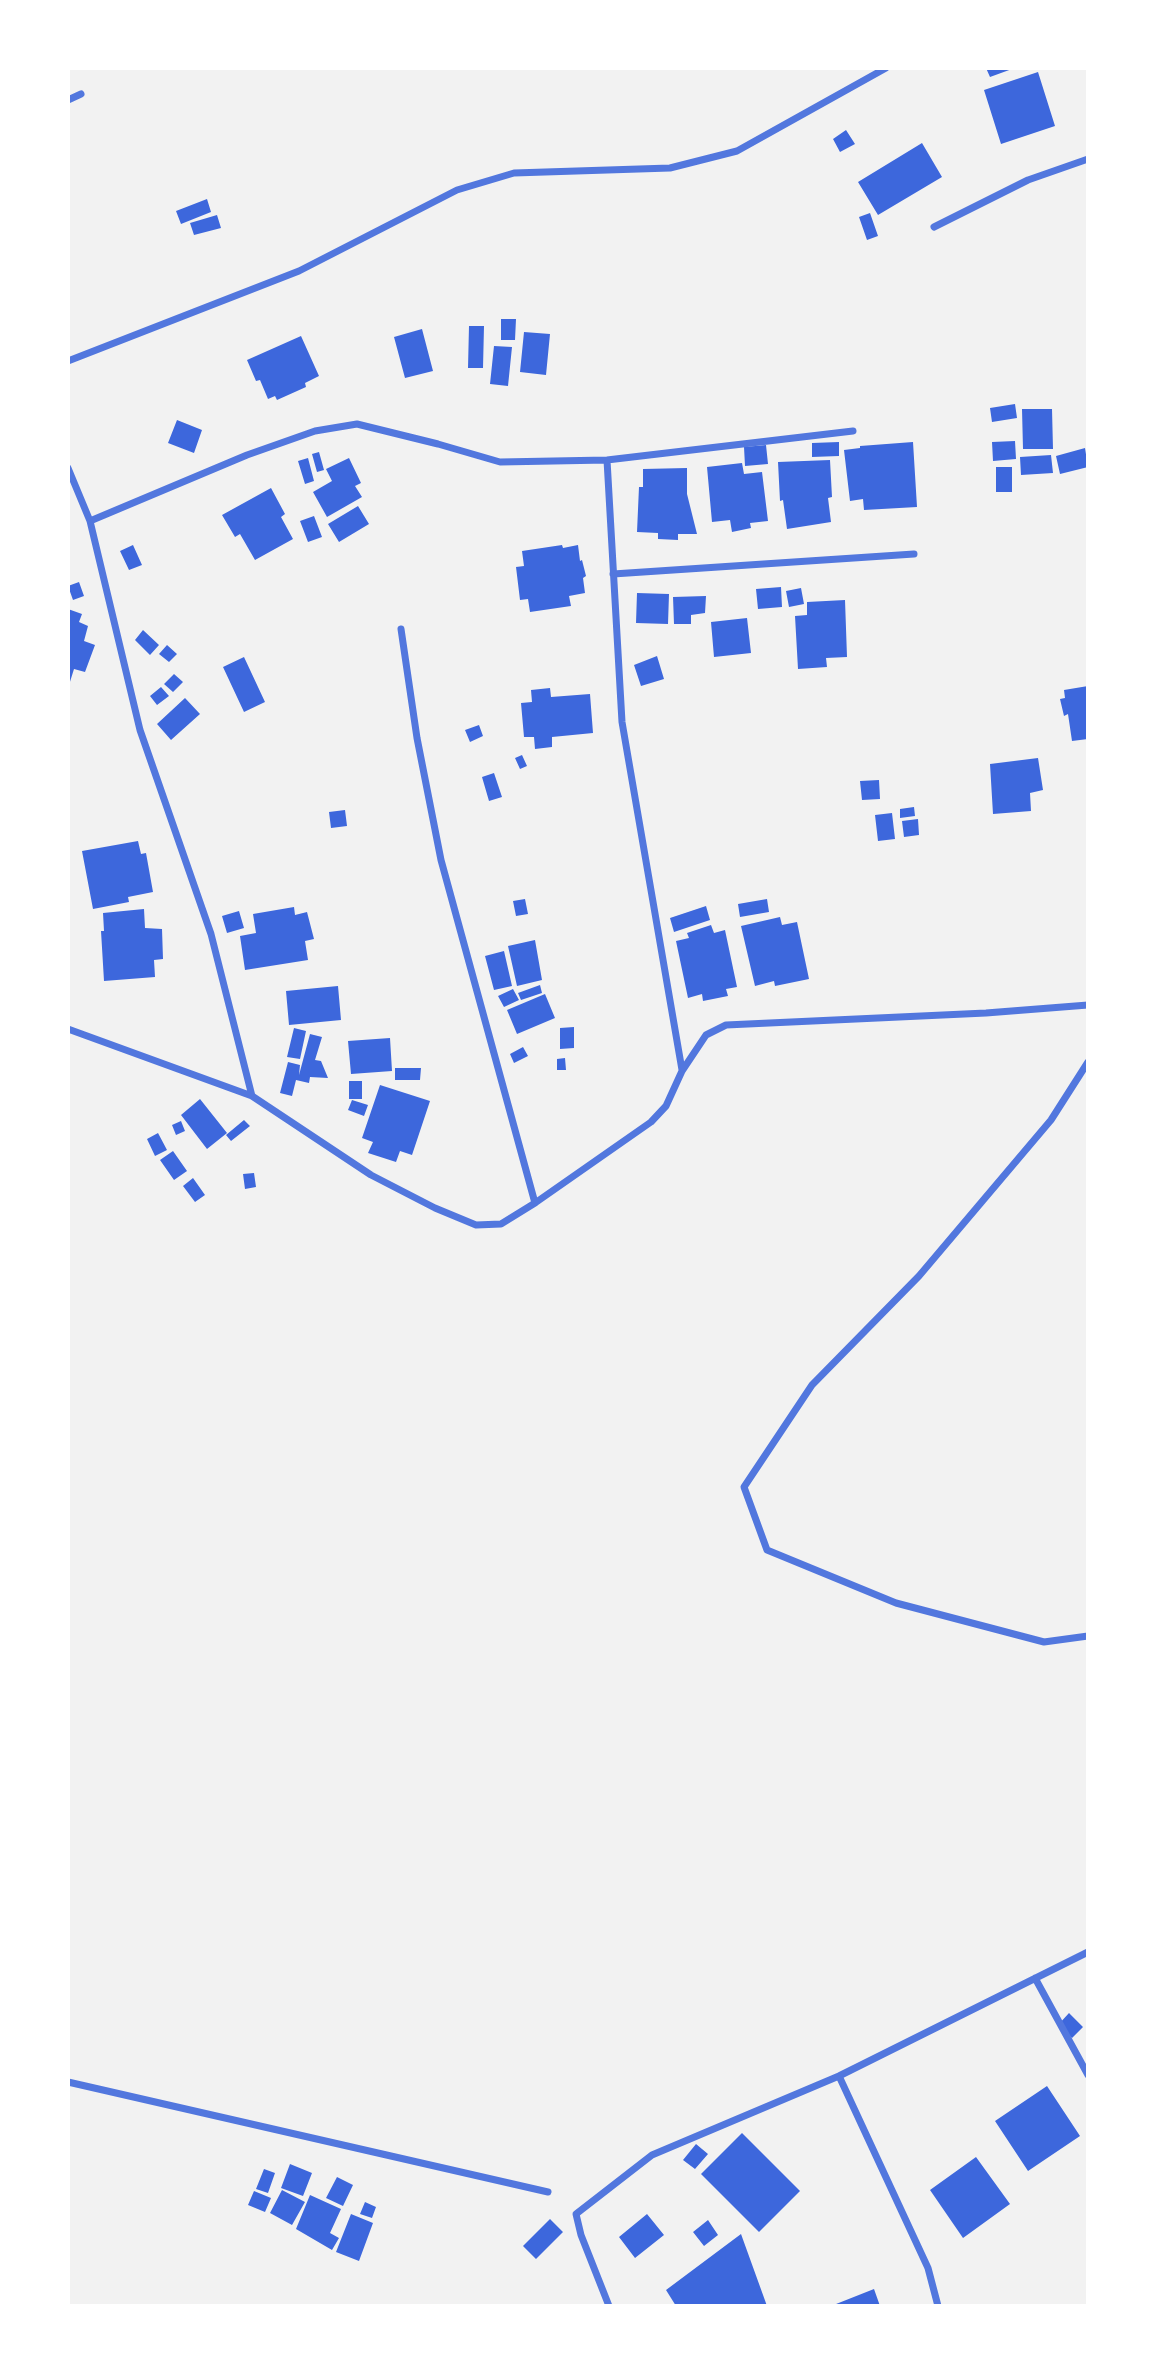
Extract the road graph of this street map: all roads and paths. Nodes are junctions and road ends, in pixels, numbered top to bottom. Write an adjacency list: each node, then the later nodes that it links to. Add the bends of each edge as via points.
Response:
1 (886, 68): 6 (street, via 737,151 670,168 514,173 457,190 299,271)
2 (81, 94): 3 (street)
3 (68, 100)
4 (1088, 159): 5 (street, via 1028,180)
5 (934, 227)
6 (68, 361)
7 (853, 431): 8 (street)
8 (607, 460): 10 (street, via 500,462 357,424 315,431 247,454); 12 (street)
9 (68, 468): 10 (street)
10 (90, 521): 18 (street, via 140,730 211,934)
11 (914, 554): 12 (street)
12 (613, 574): 17 (street, via 622,722)
13 (401, 629): 19 (street, via 440,860)
14 (1088, 1005): 17 (street, via 726,1025 706,1035)
15 (68, 1029): 18 (street)
16 (1088, 1062): 20 (street, via 1051,1120 919,1276 812,1385 744,1487 766,1550 896,1603 1044,1643)
17 (682, 1071): 19 (street, via 666,1106 651,1122)
18 (252, 1096): 19 (street, via 371,1175 476,1226 501,1224)
19 (535, 1203)
20 (1088, 1636)
21 (1088, 1952): 22 (street)
22 (1035, 1978): 23 (street); 24 (street)
23 (1088, 2075)
24 (839, 2076): 27 (street, via 652,2155 576,2214); 28 (street, via 928,2268)
25 (68, 2082): 26 (street)
26 (548, 2192)
27 (609, 2306)
28 (938, 2306)

